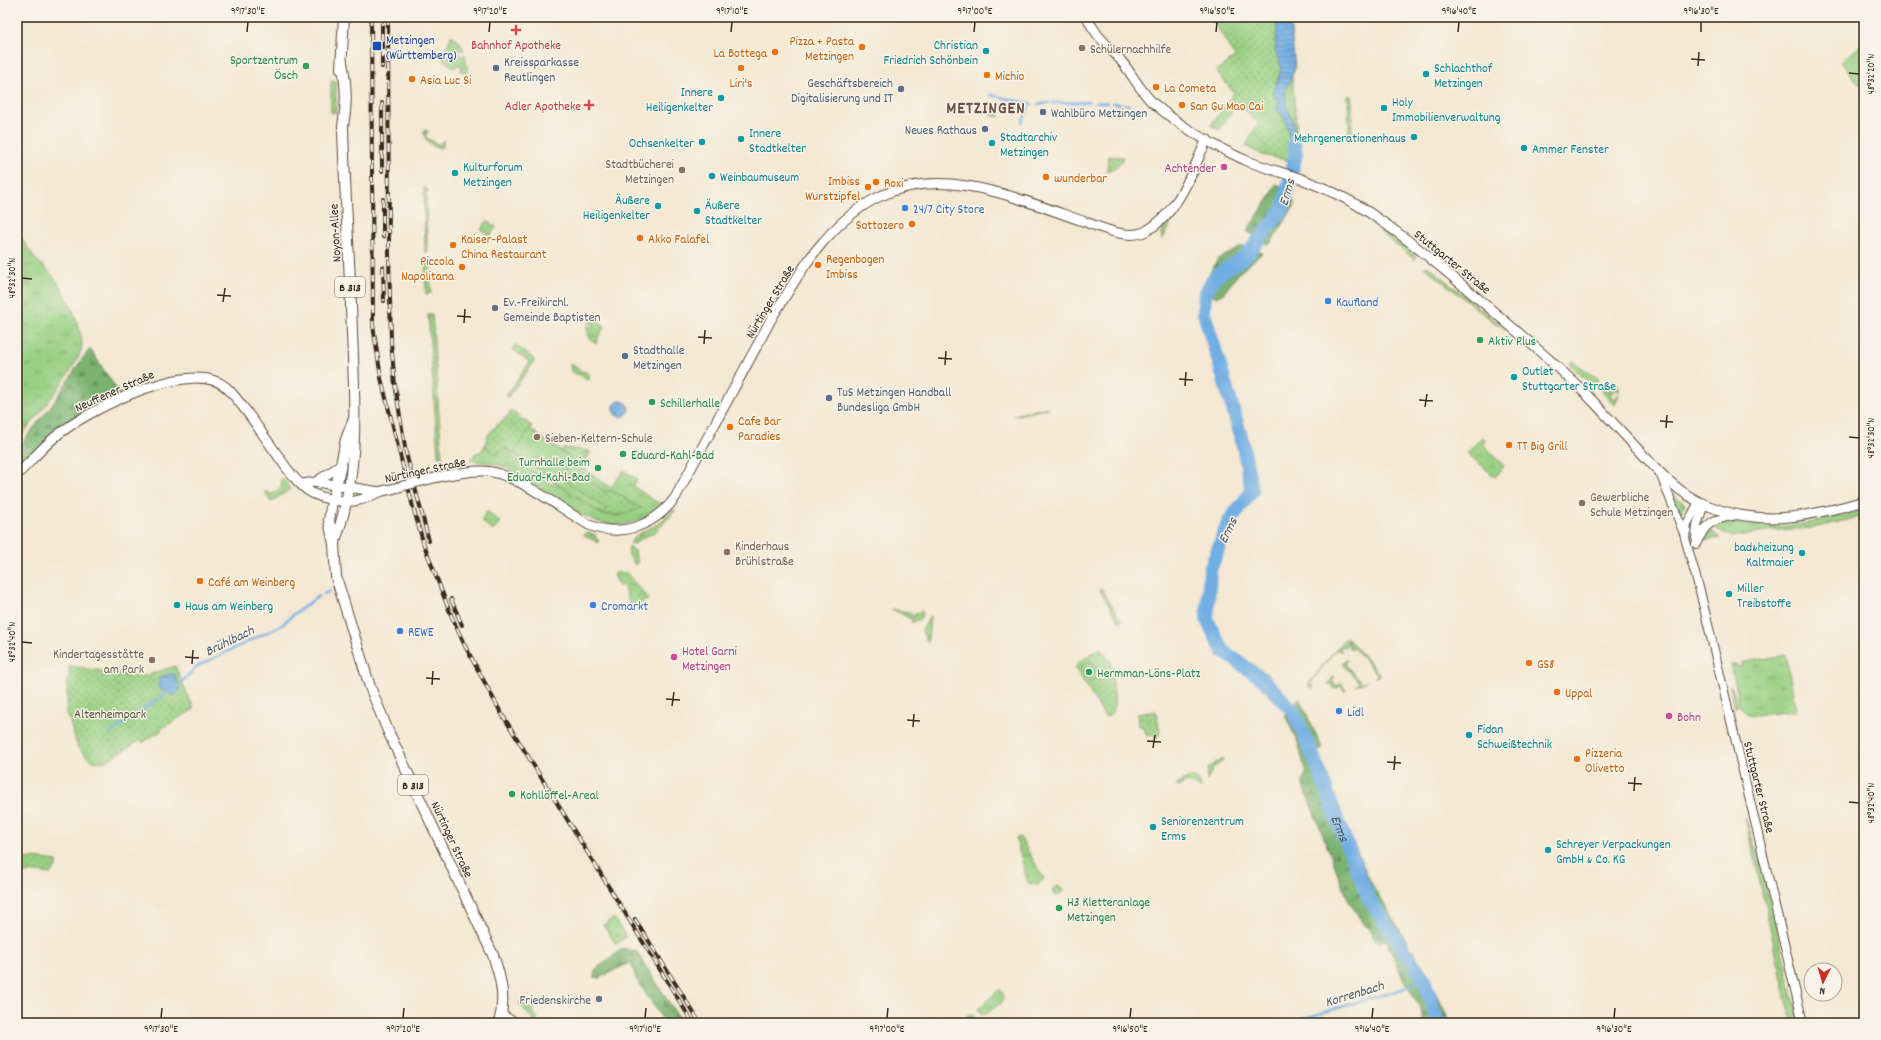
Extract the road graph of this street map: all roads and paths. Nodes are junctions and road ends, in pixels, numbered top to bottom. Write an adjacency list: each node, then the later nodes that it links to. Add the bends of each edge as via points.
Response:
1 (344, 17): 4 (main road, Noyon-Allee / B 313, via 343,118)
2 (1087, 17): 3 (main road, Stuttgarter Straße, via 1094,31 1122,62 1149,99 1178,122)
3 (1207, 139): 6 (main road, Stuttgarter Straße, via 1245,160 1343,197 1372,214 1460,283 1577,386); 12 (main road, Nürtinger Straße, bridge, via 1173,207 1157,224 1141,232 1129,234 1112,230 961,184 915,184 895,189 858,208 822,242 783,300 674,498 663,512 643,525 624,530 600,530 523,484 494,472 474,471 438,477)
4 (354, 419): 5 (main road, Noyon-Allee / B 313, via 346,439); 11 (main road, Noyon-Allee / B 313, via 355,442)
5 (341, 465): 8 (main road); 10 (main road, Noyon-Allee / B 313)
6 (1660, 473): 16 (main road, Stuttgarter Straße); 18 (street)
7 (17, 475): 9 (main road, Neuffener Straße, via 51,440 86,414 146,388 197,377 212,380 227,388 289,472)
8 (316, 482): 9 (main road); 10 (main road)
9 (302, 484): 13 (main road, Nürtinger Straße, via 310,492)
10 (337, 485): 11 (main road, Nürtinger Straße); 13 (main road, Nürtinger Straße / B 313)
11 (348, 486): 12 (main road, Nürtinger Straße); 14 (main road, Nürtinger Straße / B 313)
12 (380, 492): 14 (main road, Nürtinger Straße, via 359,501)
13 (333, 500): 14 (main road, Nürtinger Straße); 19 (main road, Nürtinger Straße / B 313, via 329,521)
14 (346, 501): 19 (main road, Nürtinger Straße / B 313)
15 (1864, 501): 17 (main road, via 1797,517 1767,519)
16 (1701, 503): 17 (main road); 18 (street, Stuttgarter Straße, via 1687,524); 20 (street)
17 (1737, 515): 20 (street, via 1721,518 1706,526)
18 (1686, 538): 21 (street, Stuttgarter Straße)
19 (334, 544): 22 (main road, Nürtinger Straße / B 313, via 336,577 370,687 493,955 502,991)
20 (1696, 544): 21 (street)
21 (1692, 557): 24 (street, Stuttgarter Straße)
22 (500, 1018): 23 (street, Nürtinger Straße)
23 (516, 1023)
24 (1803, 1023)

